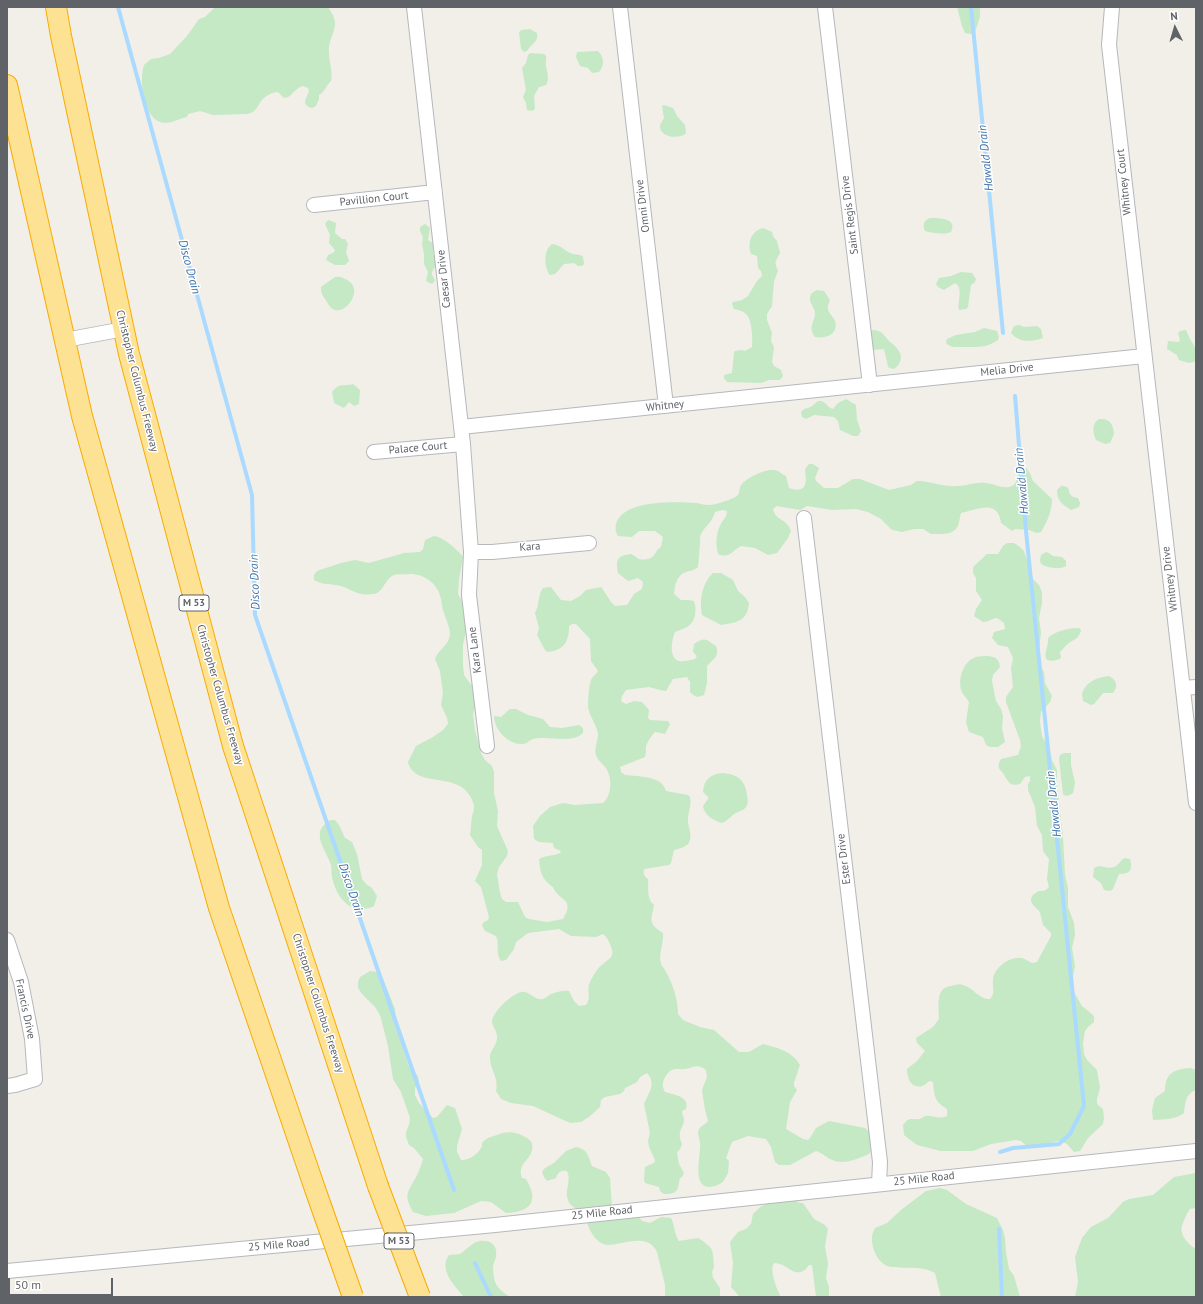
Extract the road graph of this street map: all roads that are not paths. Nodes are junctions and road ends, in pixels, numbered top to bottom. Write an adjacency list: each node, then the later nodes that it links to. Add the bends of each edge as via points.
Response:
1 (56, 7): 9 (highway, Christopher Columbus Freeway / M 53)
2 (414, 7): 7 (street, Caesar Drive)
3 (620, 7): 13 (street, Omni Drive)
4 (825, 7): 12 (street, Saint Regis Drive)
5 (1112, 7): 11 (street, Whitney Court, via 1109,45)
6 (7, 85): 10 (highway)
7 (435, 192): 8 (street, Pavillion Court); 14 (street, Caesar Drive)
8 (314, 205)
9 (124, 329): 10 (street); 29 (highway, Christopher Columbus Freeway / M 53, bridge, via 153,448 233,746 378,1186)
10 (65, 340): 28 (highway, bridge, via 82,416 219,908)
11 (1144, 356): 12 (street, Melia Drive); 20 (street, Whitney Drive)
12 (870, 384): 13 (street, Whitney)
13 (666, 406): 14 (street, Whitney)
14 (461, 427): 15 (street, Caesar Drive)
15 (463, 444): 16 (street, Palace Court); 19 (street, Caesar Drive)
16 (374, 452)
17 (804, 518): 26 (street, Ester Drive, via 880,1162)
18 (589, 543): 19 (street, Kara)
19 (471, 552): 21 (street, Kara Lane, via 468,595)
20 (1189, 688): 22 (street, Whitney Drive)
21 (487, 746)
22 (1196, 803)
23 (7, 940): 24 (street, Francis Drive, via 21,982 31,1032 35,1079)
24 (7, 1086)
25 (1196, 1150): 26 (street, 25 Mile Road)
26 (879, 1184): 27 (street, 25 Mile Road, via 487,1226)
27 (7, 1271)
28 (353, 1297)
29 (420, 1297)

